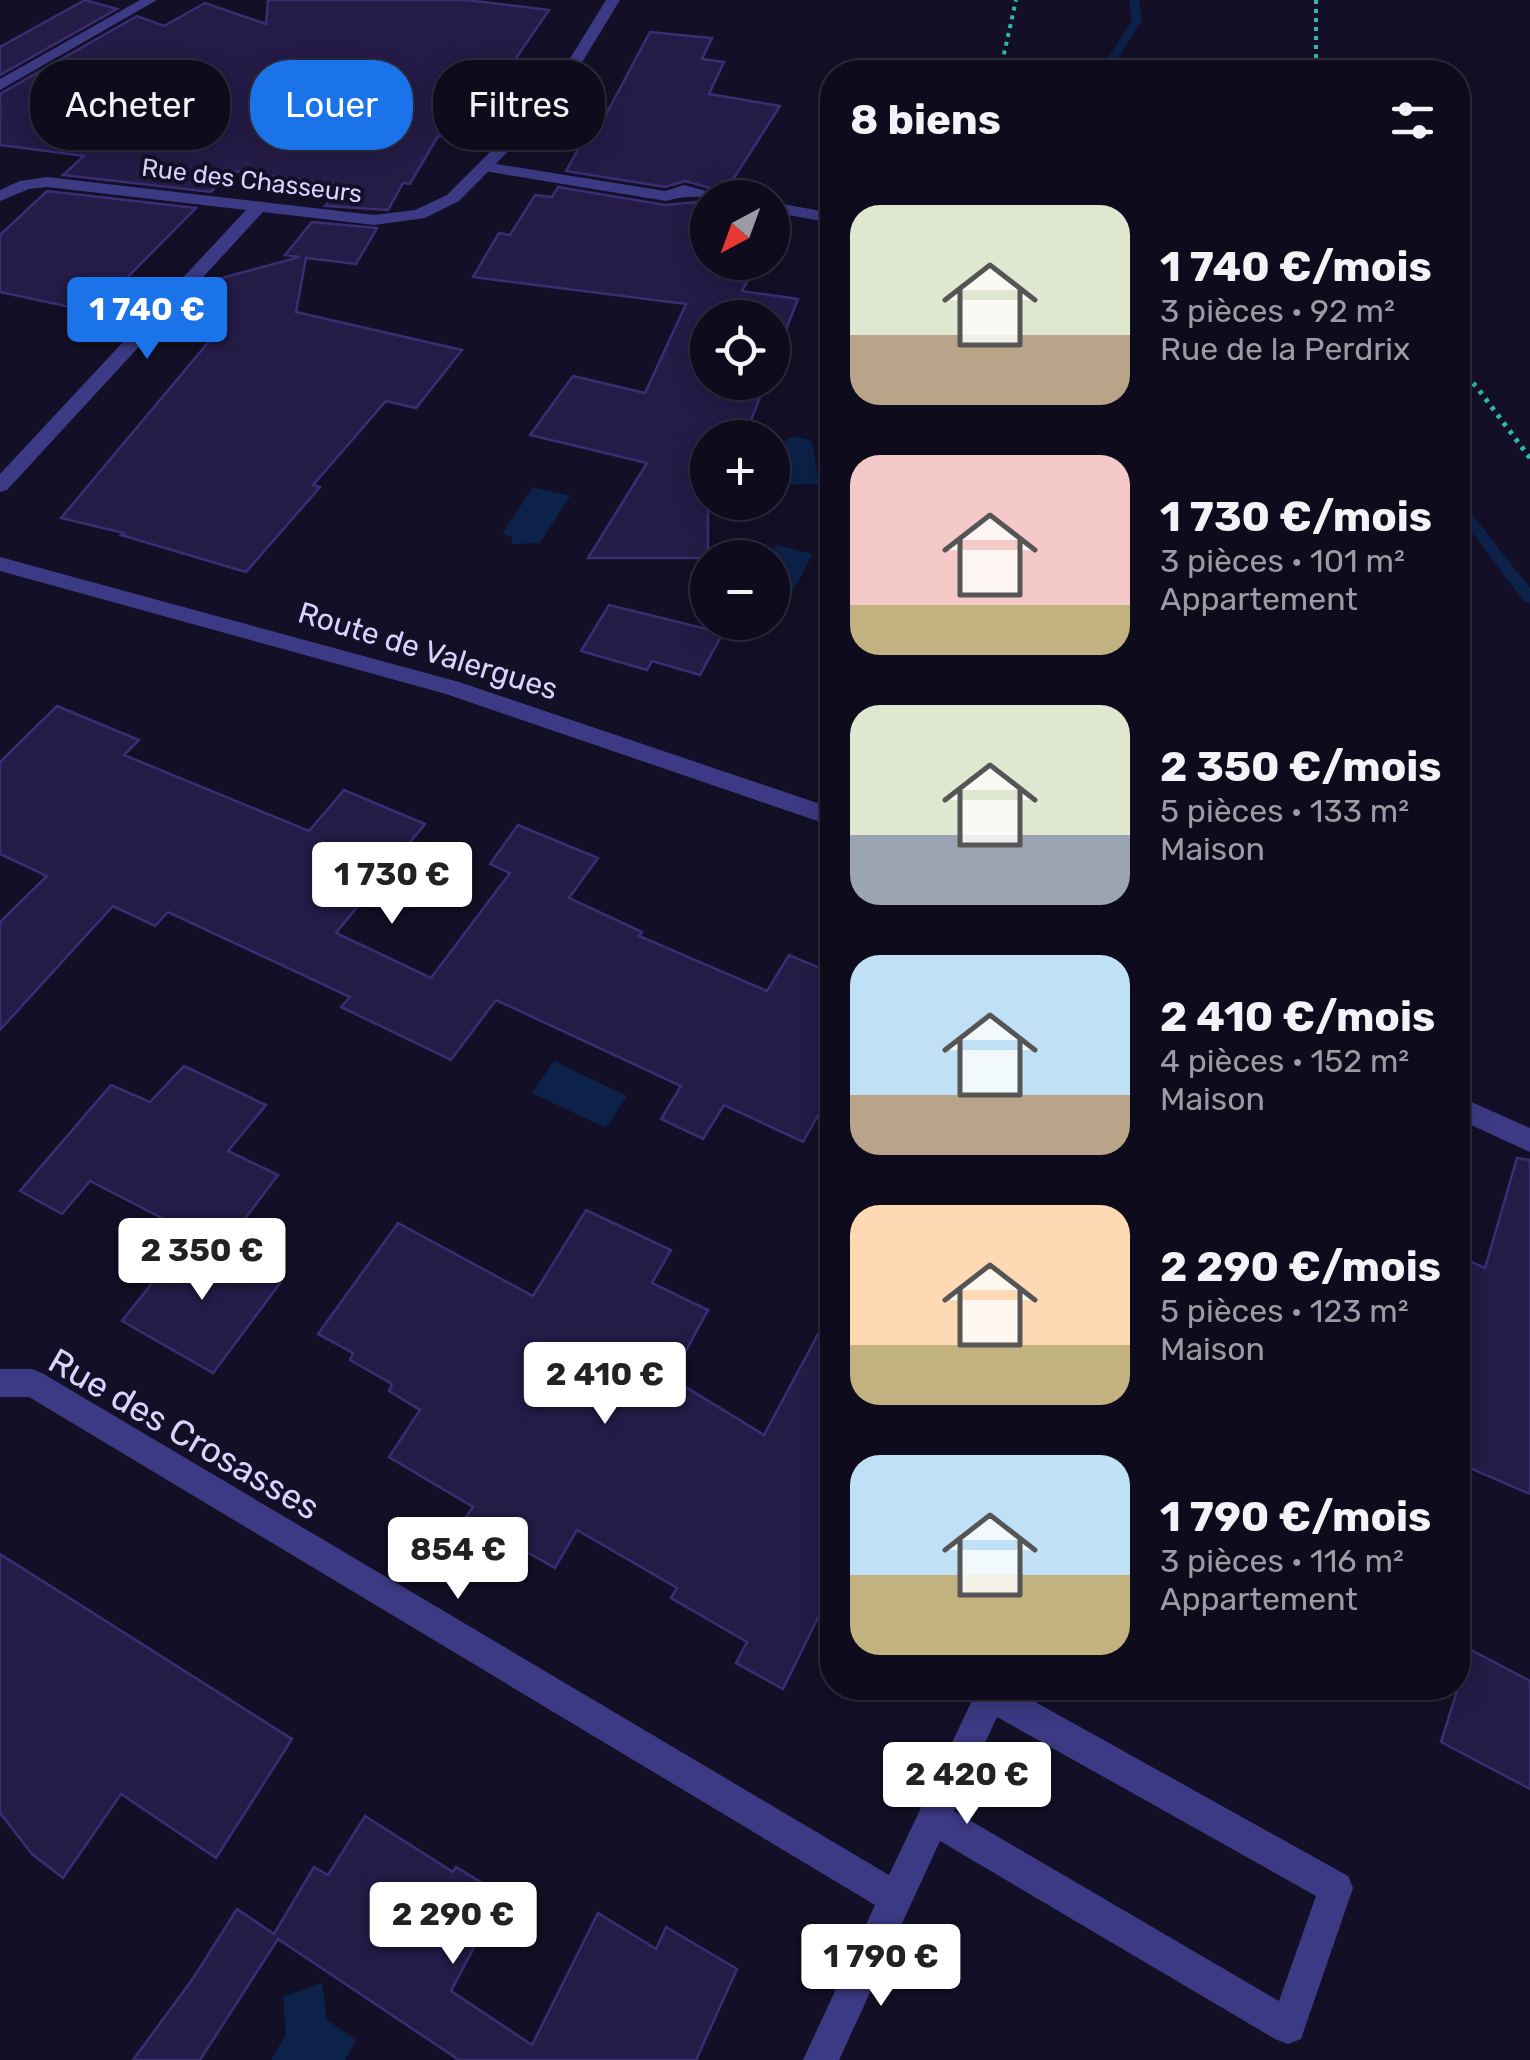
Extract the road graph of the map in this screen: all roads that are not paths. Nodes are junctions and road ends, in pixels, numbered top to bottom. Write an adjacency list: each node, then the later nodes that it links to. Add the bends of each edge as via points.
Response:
1 (150, 0): 3 (street)
2 (613, 0): 4 (street, Rue des Chasseurs, via 554,97)
3 (0, 85)
4 (484, 167): 5 (street, via 666,196); 7 (street, Rue des Chasseurs, via 436,209 394,221)
5 (690, 191)
6 (0, 196): 7 (street, Rue des Chasseurs, via 47,182)
7 (258, 206): 10 (street)
8 (790, 210): 9 (street)
9 (820, 216)
10 (0, 486)
11 (0, 564): 12 (street, Route de Valergues, via 450,688)
12 (820, 812)
13 (1470, 1112): 14 (street)
14 (1530, 1140)
15 (0, 1384): 19 (street, Rue des Crosasses, via 32,1384)
16 (988, 1700): 18 (street)
17 (1006, 1700): 18 (street, via 1336,1888 1288,2026)
18 (936, 1819): 19 (street)
19 (895, 1898): 20 (street)
20 (821, 2060)

